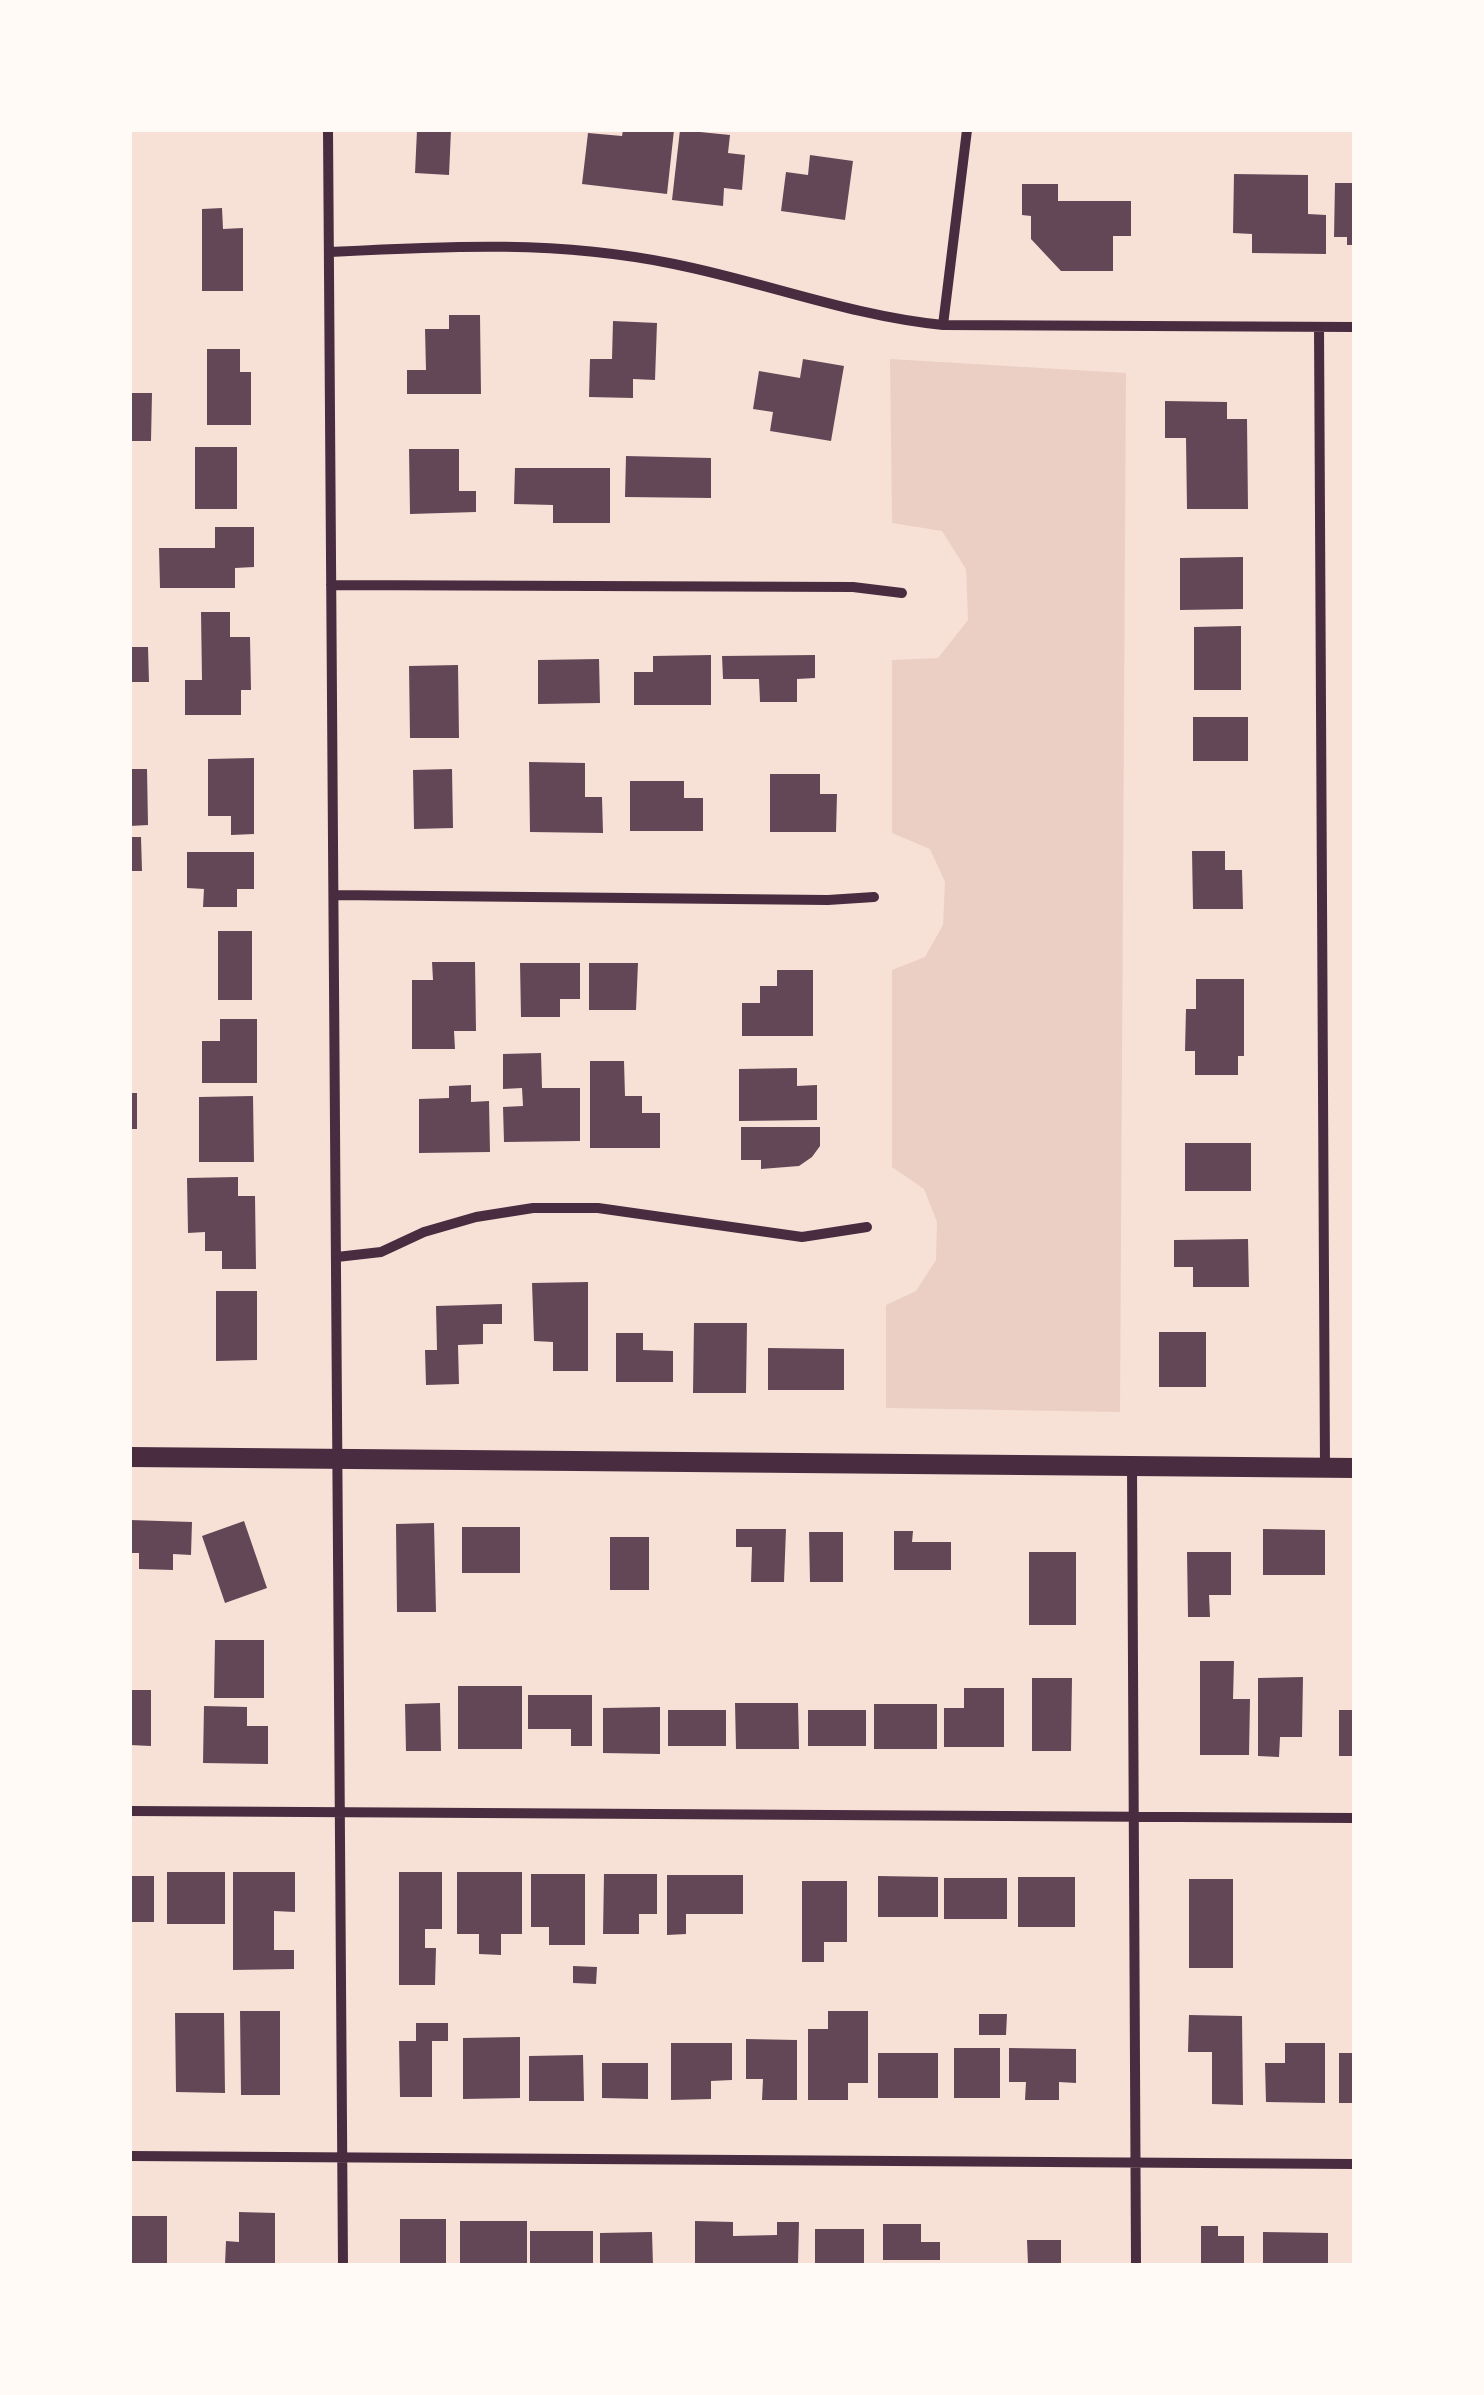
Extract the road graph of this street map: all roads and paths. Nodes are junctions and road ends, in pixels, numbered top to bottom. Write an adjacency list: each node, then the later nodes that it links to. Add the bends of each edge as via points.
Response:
1 (328, 130): 3 (street)
2 (966, 130): 4 (street)
3 (330, 252): 4 (street, via 483,244 587,250); 7 (street)
4 (943, 325): 5 (street)
5 (1319, 327): 6 (street); 16 (street)
6 (1354, 327)
7 (332, 585): 8 (street); 9 (street)
8 (902, 593)
9 (334, 895): 10 (street); 12 (street)
10 (874, 897)
11 (867, 1228): 12 (street, via 802,1237 598,1208 533,1208 424,1232 381,1252)
12 (337, 1257): 14 (street)
13 (130, 1457): 14 (main road)
14 (339, 1460): 15 (main road); 19 (street)
15 (1132, 1466): 16 (main road); 20 (street)
16 (1324, 1468): 17 (main road)
17 (1354, 1468)
18 (130, 1811): 19 (street)
19 (342, 1811): 20 (street); 23 (street)
20 (1133, 1818): 21 (street); 24 (street)
21 (1354, 1818)
22 (130, 2156): 23 (street)
23 (341, 2158): 24 (street); 26 (street)
24 (1136, 2162): 25 (street); 27 (street)
25 (1354, 2164)
26 (343, 2265)
27 (1136, 2265)

